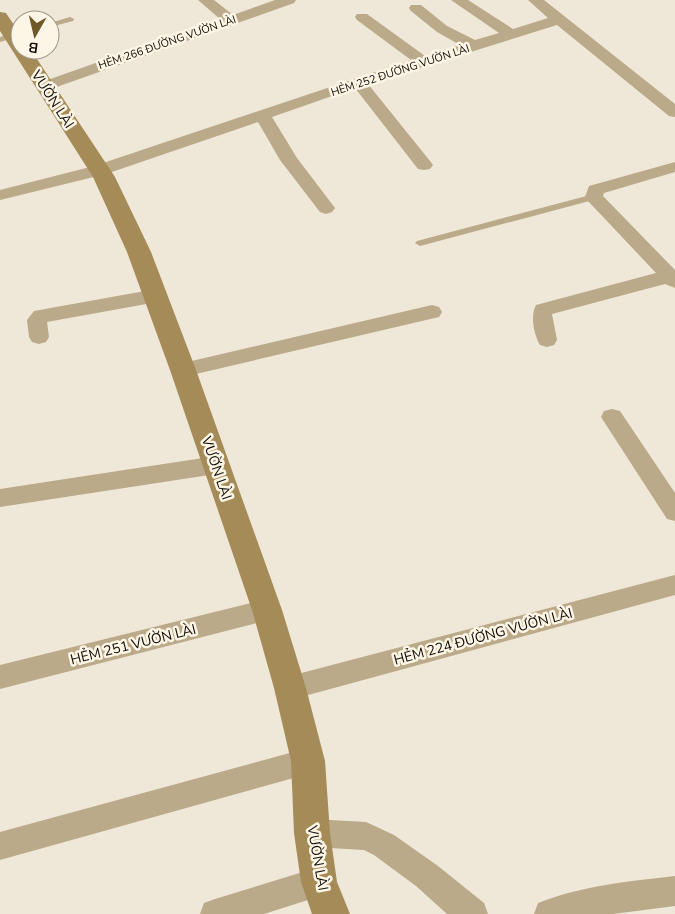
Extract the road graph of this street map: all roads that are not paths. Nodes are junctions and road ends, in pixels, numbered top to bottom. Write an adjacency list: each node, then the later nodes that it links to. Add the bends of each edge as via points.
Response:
1 (205, 0): 10 (street)
2 (289, 0): 10 (street, HẺM 266 ĐƯỜNG VƯỜN LÀI)
3 (458, 0): 13 (street)
4 (536, 0): 8 (street)
5 (416, 8): 14 (street, via 442,30)
6 (0, 17): 12 (main road, VƯỜN LÀI)
7 (362, 17): 16 (street)
8 (559, 19): 13 (street, HẺM 252 ĐƯỜNG VƯỜN LÀI); 19 (street)
9 (70, 20): 11 (lane)
10 (230, 20): 18 (street, HẺM 266 ĐƯỜNG VƯỜN LÀI)
11 (60, 22)
12 (10, 33)
13 (510, 34): 14 (street, HẺM 252 ĐƯỜNG VƯỜN LÀI)
14 (474, 46): 16 (street, HẺM 252 ĐƯỜNG VƯỜN LÀI)
15 (28, 60): 18 (main road, VƯỜN LÀI)
16 (423, 62): 17 (street, HẺM 252 ĐƯỜNG VƯỜN LÀI)
17 (358, 82): 20 (street, HẺM 252 ĐƯỜNG VƯỜN LÀI); 21 (street)
18 (45, 86): 23 (main road, VƯỜN LÀI)
19 (675, 112)
20 (262, 116): 23 (street, HẺM 252 ĐƯỜNG VƯỜN LÀI); 26 (street, via 289,160)
21 (424, 165)
22 (675, 167): 25 (street, via 595,190)
23 (100, 170): 24 (street, HẺM 252 ĐƯỜNG VƯỜN LÀI); 29 (main road, VƯỜN LÀI)
24 (0, 195)
25 (594, 197): 27 (lane); 28 (street)
26 (326, 208)
27 (420, 243)
28 (673, 279): 32 (street, via 543,310)
29 (156, 296): 31 (street, via 41,316 37,320); 33 (main road, VƯỜN LÀI)
30 (432, 312): 33 (street)
31 (39, 337)
32 (547, 340)
33 (183, 370): 35 (main road, VƯỜN LÀI)
34 (612, 417): 37 (street)
35 (216, 465): 36 (street); 39 (main road, VƯỜN LÀI)
36 (0, 498)
37 (675, 512)
38 (675, 585): 41 (street, HẺM 224 ĐƯỜNG VƯỜN LÀI)
39 (267, 610): 40 (street, HẺM 251 VƯỜN LÀI); 41 (main road, VƯỜN LÀI)
40 (0, 677)
41 (290, 688): 42 (main road, VƯỜN LÀI)
42 (308, 761): 43 (main road, VƯỜN LÀI); 44 (street)
43 (312, 833): 45 (main road, VƯỜN LÀI); 49 (street, via 366,836 426,876)
44 (0, 846)
45 (319, 882): 47 (street); 48 (main road, VƯỜN LÀI)
46 (675, 891): 50 (street, via 617,898)
47 (216, 914)
48 (331, 914)
49 (473, 914)
50 (549, 914)

